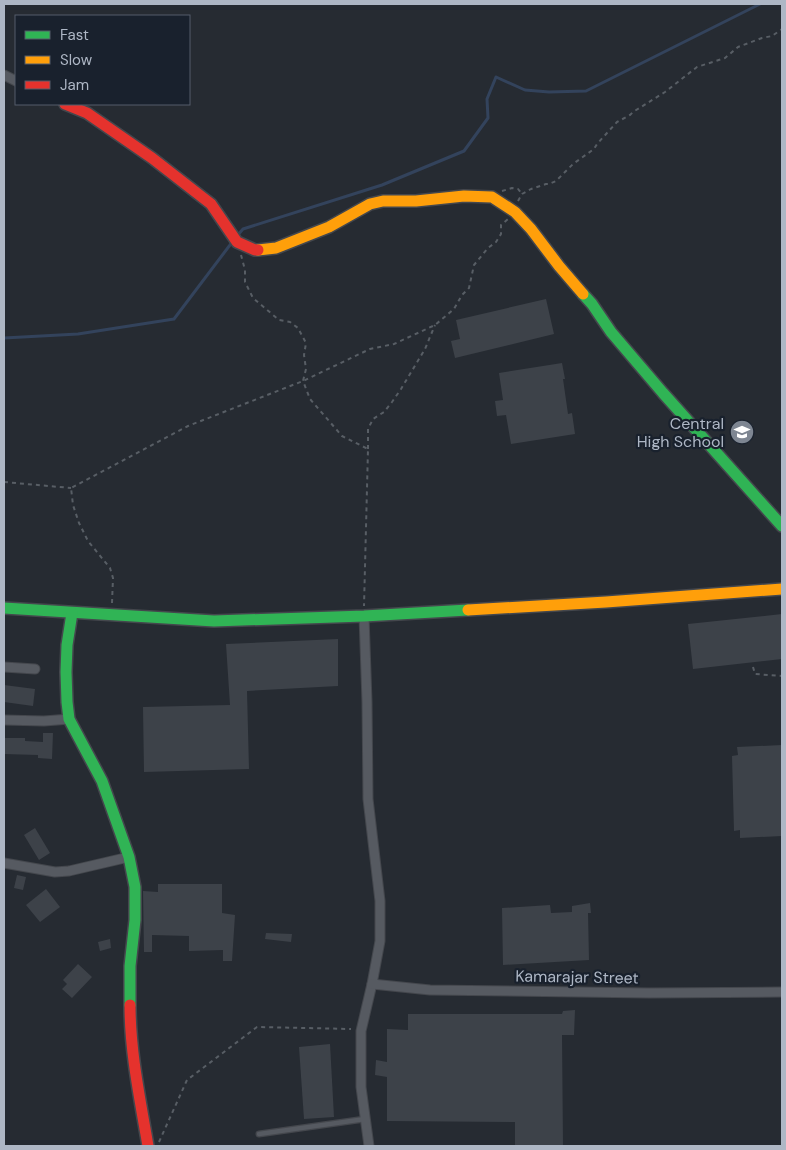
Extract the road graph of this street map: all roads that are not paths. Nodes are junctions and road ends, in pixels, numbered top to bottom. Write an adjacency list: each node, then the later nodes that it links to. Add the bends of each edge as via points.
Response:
1 (67, 105): 2 (street, via 87,114 152,158 211,204 237,242 255,250 276,248 383,201 492,197 515,212 663,394)
2 (782, 526)
3 (782, 589): 6 (street)
4 (4, 608): 5 (street)
5 (72, 613): 6 (street, via 214,621); 9 (street, via 66,672 66,702)
6 (364, 616): 13 (street, via 368,799 380,901 380,941)
7 (4, 667): 8 (street)
8 (35, 669)
9 (70, 718): 10 (street); 11 (street, via 102,781)
10 (4, 720)
11 (129, 857): 12 (street, via 62,872); 17 (street, via 135,887 130,1026)
12 (4, 863)
13 (372, 984): 14 (street, Kamarajar Street, via 430,990); 15 (street, via 361,1029 360,1087)
14 (782, 992)
15 (365, 1119): 16 (lane); 18 (street)
16 (259, 1134)
17 (148, 1146)
18 (369, 1146)

